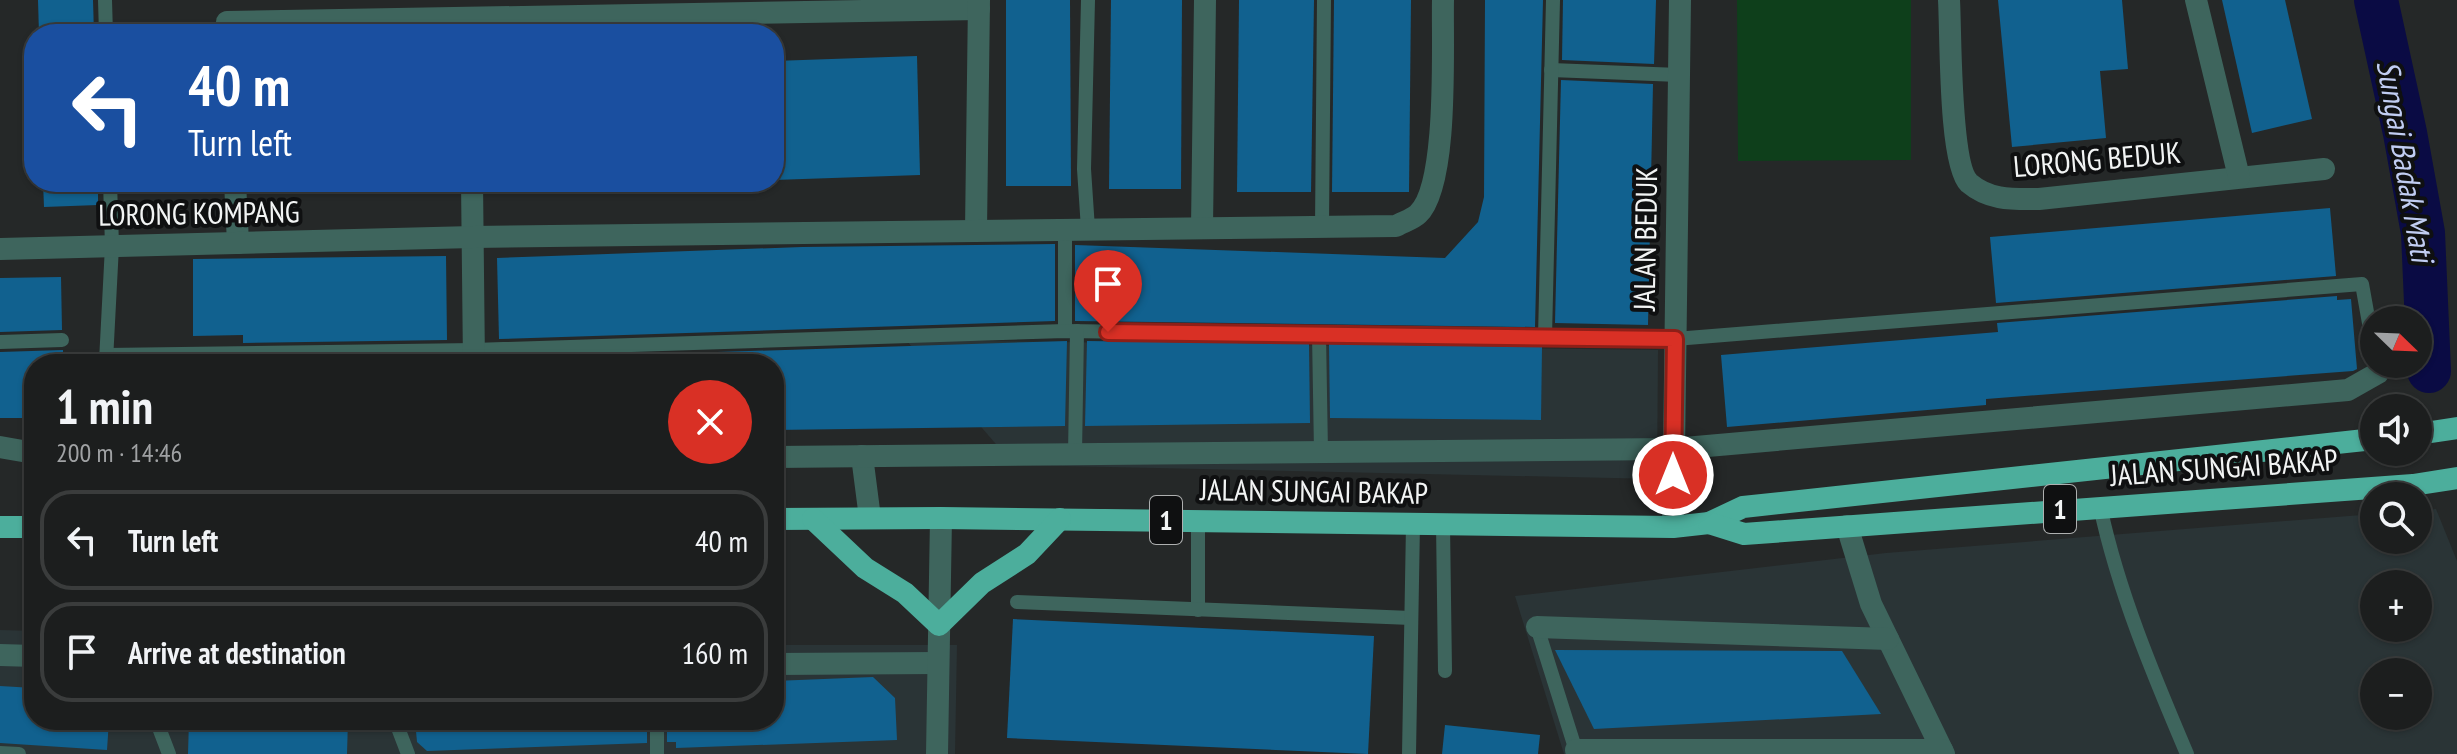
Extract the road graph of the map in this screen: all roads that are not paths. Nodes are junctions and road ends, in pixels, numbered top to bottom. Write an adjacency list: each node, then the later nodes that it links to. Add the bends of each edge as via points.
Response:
1 (105, 0): 13 (lane)
2 (1088, 0): 25 (lane, via 1084,169)
3 (1205, 0): 24 (street)
4 (1324, 0): 23 (lane)
5 (1443, 0): 23 (street, LORONG KOMPANG, via 1438,162 1419,214 1396,226)
6 (1553, 0): 16 (lane)
7 (1680, 0): 17 (street, JALAN BEDUK)
8 (1949, 0): 19 (street, LORONG BEDUK, via 1956,150 1967,181 1997,199 2039,199)
9 (2196, 0): 19 (street)
10 (979, 4): 11 (street); 26 (street)
11 (630, 8): 15 (street)
12 (227, 19): 14 (street)
13 (106, 24)
14 (401, 24)
15 (489, 24)
16 (1551, 70): 17 (lane); 35 (lane)
17 (1679, 75): 36 (street, JALAN BEDUK)
18 (2324, 169): 19 (street, LORONG BEDUK)
19 (2239, 177)
20 (110, 192): 30 (lane)
21 (235, 192): 29 (street)
22 (472, 192): 28 (street)
23 (1322, 226): 24 (street, LORONG KOMPANG)
24 (1202, 227): 25 (street, LORONG KOMPANG)
25 (1076, 229): 26 (street, LORONG KOMPANG); 33 (lane)
26 (976, 230): 28 (street, LORONG KOMPANG)
27 (0, 233): 31 (street)
28 (473, 237): 29 (street, LORONG KOMPANG); 40 (street)
29 (238, 243): 30 (street, LORONG KOMPANG)
30 (112, 246): 31 (street, LORONG KOMPANG); 39 (lane)
31 (0, 249)
32 (2366, 306): 36 (lane, via 2362,284)
33 (1071, 331): 34 (lane); 41 (lane); 50 (lane)
34 (1319, 334): 35 (lane); 49 (lane)
35 (1545, 337): 36 (lane)
36 (1675, 339): 47 (street, JALAN BEDUK)
37 (62, 340): 38 (lane)
38 (0, 342)
39 (106, 354)
40 (474, 354)
41 (543, 354)
42 (2360, 378): 47 (street, via 2348,390)
43 (2454, 428): 44 (highway)
44 (2432, 432)
45 (2360, 441): 65 (highway, JALAN SUNGAI BAKAP / 1, via 1743,507)
46 (0, 447): 48 (street)
47 (1673, 449): 49 (street); 71 (street, JALAN BEDUK)
48 (24, 451)
49 (1321, 452): 50 (street)
50 (1075, 454): 51 (street)
51 (862, 456): 52 (street); 59 (street)
52 (784, 457)
53 (2457, 478): 54 (highway, JALAN SUNGAI BAKAP / 1)
54 (2432, 482)
55 (2432, 485): 56 (highway)
56 (2457, 487)
57 (2360, 488): 58 (highway, JALAN SUNGAI BAKAP / 1)
58 (2100, 506): 68 (highway, JALAN SUNGAI BAKAP / 1); 98 (lane, via 2155,678)
59 (870, 518): 60 (highway, JALAN SUNGAI BAKAP / 1); 62 (highway, JALAN SUNGAI BAKAP / 1)
60 (941, 518): 63 (highway, JALAN SUNGAI BAKAP / 1); 75 (street)
61 (784, 519): 62 (highway, JALAN SUNGAI BAKAP / 1)
62 (813, 519): 75 (highway, via 865,568 905,593)
63 (1060, 519): 64 (highway, JALAN SUNGAI BAKAP / 1); 75 (highway, via 1027,554 982,583)
64 (1198, 521): 66 (highway, JALAN SUNGAI BAKAP / 1); 73 (lane)
65 (1709, 523): 68 (highway, JALAN SUNGAI BAKAP / 1, via 1744,534); 71 (highway, JALAN SUNGAI BAKAP / 1)
66 (1413, 524): 67 (highway, JALAN SUNGAI BAKAP / 1); 74 (lane)
67 (1443, 524): 71 (highway, JALAN SUNGAI BAKAP / 1); 82 (lane)
68 (1847, 526): 77 (street, via 1871,604)
69 (0, 527): 70 (highway)
70 (24, 527)
71 (1673, 527)
72 (1017, 602): 73 (lane)
73 (1198, 610): 74 (lane)
74 (1411, 618): 97 (lane)
75 (939, 625): 80 (street)
76 (1537, 627): 77 (street); 86 (lane)
77 (1888, 639): 90 (street)
78 (0, 655): 79 (street)
79 (24, 656)
80 (938, 663): 81 (street); 96 (street)
81 (784, 664)
82 (1445, 671)
83 (160, 730): 93 (lane)
84 (399, 730): 94 (lane)
85 (657, 730): 95 (lane)
86 (1577, 752): 87 (street)
87 (1684, 752): 88 (street)
88 (1709, 752): 89 (street)
89 (1837, 752): 90 (street)
90 (1943, 752)
91 (0, 753): 92 (lane)
92 (19, 754)
93 (169, 754)
94 (408, 754)
95 (657, 754)
96 (937, 754)
97 (1409, 754)
98 (2187, 754)

